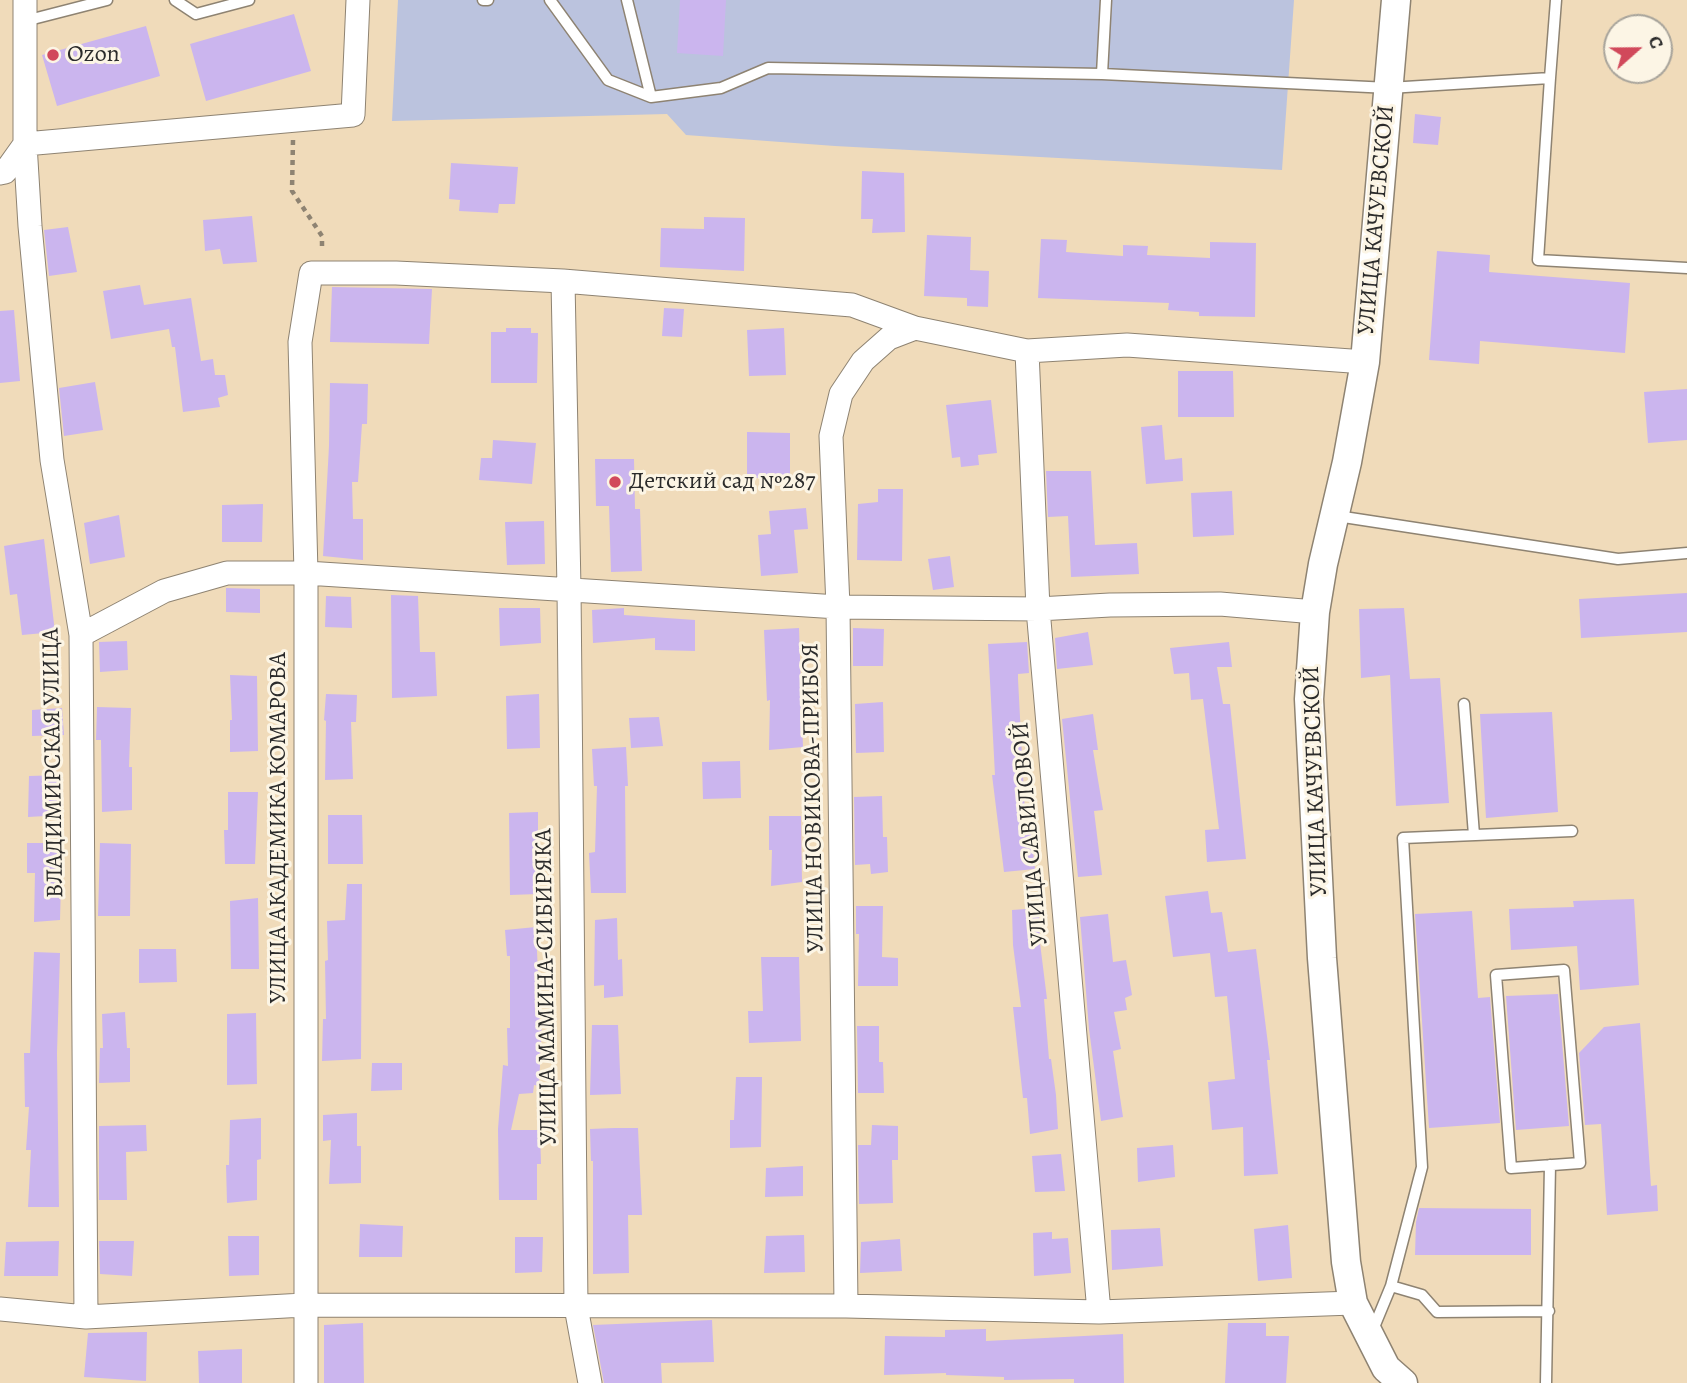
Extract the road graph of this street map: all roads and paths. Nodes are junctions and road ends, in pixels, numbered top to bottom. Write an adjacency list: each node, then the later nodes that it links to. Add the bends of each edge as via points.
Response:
1 (107, 0): 10 (lane)
2 (175, 0): 3 (lane, via 196,13)
3 (249, 0)
4 (358, 0): 15 (street, via 353,115)
5 (550, 0): 14 (lane, via 608,80)
6 (627, 0): 14 (lane)
7 (1106, 0): 11 (lane)
8 (1396, 0): 13 (street, УЛИЦА КАЧУЕВСКОЙ)
9 (1556, 0): 12 (lane)
10 (25, 11): 16 (street, ВЛАДИМИРСКАЯ УЛИЦА)
11 (1102, 75): 13 (lane); 14 (lane, via 768,68 721,88)
12 (1550, 78): 13 (lane); 18 (lane, via 1538,260)
13 (1389, 88): 23 (street, УЛИЦА КАЧУЕВСКОЙ)
14 (651, 97)
15 (293, 120): 16 (street); 19 (path, via 292,191 322,236)
16 (25, 144): 17 (street); 31 (street, ВЛАДИМИРСКАЯ УЛИЦА, via 52,460)
17 (0, 173)
18 (1687, 268)
19 (317, 273): 20 (street); 26 (street, УЛИЦА АКАДЕМИКА КОМАРОВА, via 300,342)
20 (563, 281): 21 (street, via 852,304); 27 (street, УЛИЦА МАМИНА-СИБИРЯКА)
21 (915, 328): 22 (street); 28 (street, УЛИЦА НОВИКОВА-ПРИБОЯ, via 880,345 841,394 831,436)
22 (1027, 351): 23 (street, via 1127,345); 29 (street, УЛИЦА САВИЛОВОЙ)
23 (1365, 362): 24 (street, УЛИЦА КАЧУЕВСКОЙ)
24 (1334, 515): 25 (lane, via 1618,559); 30 (street, УЛИЦА КАЧУЕВСКОЙ)
25 (1687, 553)
26 (306, 573): 27 (street); 31 (street, via 227,573 176,587); 38 (street, УЛИЦА АКАДЕМИКА КОМАРОВА)
27 (569, 589): 28 (street); 40 (street, УЛИЦА МАМИНА-СИБИРЯКА)
28 (838, 607): 29 (street); 39 (street, УЛИЦА НОВИКОВА-ПРИБОЯ)
29 (1038, 609): 30 (street, via 1220,604); 43 (street, УЛИЦА САВИЛОВОЙ)
30 (1315, 612): 37 (street, УЛИЦА КАЧУЕВСКОЙ, via 1309,699 1321,944)
31 (81, 635): 44 (street, ВЛАДИМИРСКАЯ УЛИЦА)
32 (1464, 704): 34 (lane)
33 (1572, 831): 34 (lane)
34 (1474, 835): 36 (lane, via 1403,838 1422,1167)
35 (1550, 1166): 35 (lane, via 1580,1163 1564,970 1496,975 1511,1168); 42 (lane)
36 (1391, 1286): 42 (lane, via 1422,1295 1437,1312); 45 (lane)
37 (1353, 1303): 43 (street); 45 (street, УЛИЦА КАЧУЕВСКОЙ)
38 (304, 1305): 40 (street); 44 (street); 46 (street, УЛИЦА АКАДЕМИКА КОМАРОВА)
39 (846, 1306): 40 (street); 43 (street)
40 (576, 1307): 47 (street, УЛИЦА МАМИНА-СИБИРЯКА)
41 (0, 1309): 44 (street)
42 (1549, 1311): 49 (lane)
43 (1100, 1312)
44 (86, 1317)
45 (1370, 1338): 48 (street, УЛИЦА КАЧУЕВСКОЙ, via 1386,1368)
46 (306, 1383)
47 (590, 1383)
48 (1403, 1383)
49 (1546, 1383)

